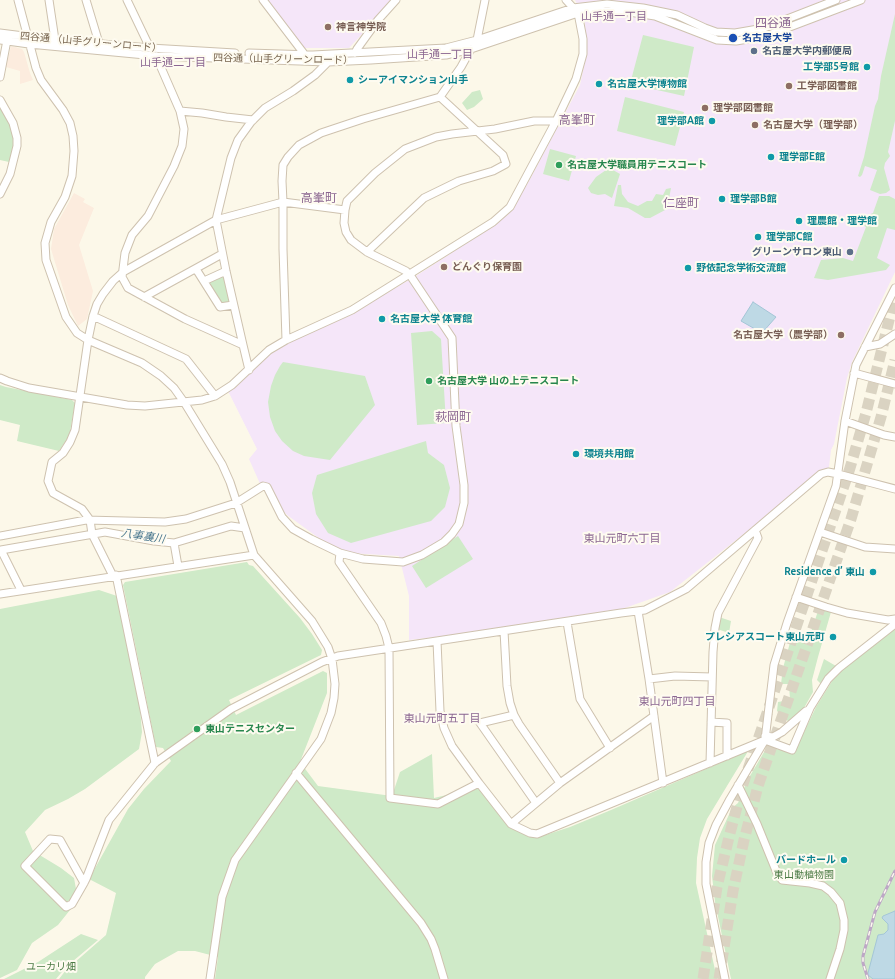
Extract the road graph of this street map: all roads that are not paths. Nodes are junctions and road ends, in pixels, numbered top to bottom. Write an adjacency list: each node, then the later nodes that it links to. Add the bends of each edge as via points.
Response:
1 (18, 0): 13 (street)
2 (49, 0): 15 (street)
3 (86, 0): 17 (street)
4 (127, 0): 19 (street)
5 (263, 0): 22 (street)
6 (396, 0): 21 (street)
7 (485, 0): 16 (street)
8 (566, 0): 11 (street)
9 (836, 0): 11 (street, 四谷通 （山手グリーンロード）, via 764,28 735,33 716,32 677,15 643,8 607,4)
10 (861, 0): 11 (street, 四谷通（山手グリーンロード）, via 766,36 736,41 717,40 655,16 615,11)
11 (575, 11): 16 (street, 四谷通 （山手グリーンロード）); 20 (street, 四谷通（山手グリーンロード）); 30 (street, via 583,39 583,54 576,79)
12 (0, 32): 13 (street, 四谷通 （山手グリーンロード）)
13 (28, 36): 15 (street, 四谷通 （山手グリーンロード）); 18 (street)
14 (4, 40): 18 (street, 四谷通（山手グリーンロード）); 25 (street)
15 (56, 40): 17 (street, 四谷通 （山手グリーンロード）)
16 (477, 40): 21 (street, 四谷通 （山手グリーンロード）, via 446,48)
17 (99, 43): 19 (street, 四谷通 （山手グリーンロード）)
18 (29, 44): 23 (street, 四谷通（山手グリーンロード）); 48 (street, via 41,80 63,110 73,136 72,176 65,197 47,233 45,252 68,323)
19 (150, 48): 22 (street, 四谷通 （山手グリーンロード）)
20 (470, 49): 24 (street, 四谷通（山手グリーンロード）, via 446,55); 26 (street)
21 (355, 53): 22 (street, 四谷通 （山手グリーンロード）)
22 (305, 55)
23 (156, 56): 24 (street, 四谷通（山手グリーンロード）); 28 (street)
24 (328, 62): 29 (street, via 315,75 265,108)
25 (0, 77)
26 (440, 97): 31 (street); 33 (street, via 356,121 321,133 299,145 283,166)
27 (0, 100): 32 (street, via 13,123 17,146 10,174)
28 (180, 111): 29 (street); 40 (street, via 184,129 182,146 148,216 132,235 125,253)
29 (253, 120): 35 (street, via 238,140 231,158)
30 (556, 121): 31 (street, via 534,121); 41 (street, via 510,206 493,222)
31 (475, 131): 34 (street, via 436,138 405,149 375,173 347,201); 36 (street, via 503,155 506,164 493,171 459,181 424,198)
32 (0, 194)
33 (283, 202): 34 (street); 35 (street); 49 (street)
34 (345, 210): 36 (street, via 346,232 351,240)
35 (216, 220): 37 (street); 40 (street)
36 (367, 252): 41 (street)
37 (222, 254): 38 (street); 39 (street)
38 (196, 269): 42 (street); 44 (street)
39 (226, 271): 42 (street); 45 (street)
40 (123, 272): 44 (street, via 122,277 128,288); 46 (street, via 103,294)
41 (410, 275): 49 (street, via 352,310); 72 (street, via 452,338 456,426 464,503 452,534 422,555 403,562 388,562 363,560)
42 (204, 281): 45 (street, via 220,307)
43 (895, 288): 51 (street)
44 (144, 297): 50 (street)
45 (233, 305): 50 (street)
46 (93, 316): 48 (street); 56 (street, via 186,359)
47 (895, 334): 51 (street, via 880,344)
48 (88, 340): 57 (street); 58 (street, via 150,368 174,388)
49 (286, 340): 52 (street, via 268,350)
50 (242, 345): 52 (street)
51 (865, 347): 53 (street)
52 (249, 370): 56 (street)
53 (854, 373): 55 (street); 59 (street)
54 (0, 378): 57 (street, via 29,388)
55 (895, 384)
56 (215, 396): 58 (street)
57 (80, 397): 58 (street, via 145,406); 64 (street, via 75,430 63,453 52,462 48,481 53,493 82,510)
58 (184, 402): 63 (street, via 222,464)
59 (845, 421): 60 (street); 61 (street)
60 (895, 437)
61 (838, 474): 62 (street); 66 (street, via 821,474); 67 (street)
62 (895, 490)
63 (236, 503): 64 (street, via 186,519 165,522); 65 (street); 72 (street, via 263,486 267,487 282,517 293,529)
64 (90, 520): 68 (street); 69 (street)
65 (245, 528): 70 (street, via 231,526); 73 (street)
66 (756, 530): 79 (street, via 686,589 645,610); 87 (street, via 758,538 718,613)
67 (820, 532): 71 (street, via 865,547); 78 (street)
68 (92, 534): 70 (street, via 105,532); 75 (street); 76 (street, via 2,550)
69 (0, 536)
70 (174, 543): 74 (street)
71 (895, 550)
72 (340, 553): 85 (street, via 338,562 381,623)
73 (254, 555): 74 (street); 86 (street, via 312,621 328,647)
74 (178, 566): 75 (street)
75 (114, 576): 76 (street); 96 (street)
76 (20, 590): 77 (street)
77 (0, 594)
78 (796, 597): 80 (street, via 847,613); 93 (street, via 774,665)
79 (638, 611): 81 (street); 88 (street)
80 (895, 619)
81 (567, 622): 83 (street); 94 (street, via 580,699)
82 (895, 624): 89 (street, via 839,668 828,679)
83 (504, 631): 84 (street); 90 (street, via 507,686)
84 (437, 641): 85 (street); 99 (street, via 440,711 444,728 452,746)
85 (389, 648): 86 (street); 99 (street, via 390,798 438,804)
86 (332, 659): 96 (street, via 231,709); 98 (street, via 335,684 331,713 320,739)
87 (712, 677): 88 (street, via 675,676); 92 (street)
88 (649, 679): 91 (street)
89 (810, 708): 93 (street, via 782,732); 93 (street, via 792,750)
90 (514, 715): 100 (street); 103 (street, via 480,723)
91 (654, 716): 94 (street); 101 (street)
92 (711, 722): 95 (street, via 728,722); 97 (street)
93 (765, 738): 95 (street); 102 (street)
94 (610, 748): 100 (street)
95 (727, 756): 97 (street)
96 (155, 763): 105 (street, via 110,820)
97 (710, 763): 101 (street)
98 (296, 773): 106 (street, via 235,860 222,898); 107 (street, via 414,913 431,938)
99 (479, 783): 104 (street)
100 (560, 783): 103 (street)
101 (663, 783): 104 (street, via 537,834)
102 (738, 785): 108 (street, via 716,825 709,843 706,862 708,898); 109 (street, via 774,868 782,880 823,886 840,903 844,930)
103 (536, 803): 104 (street)
104 (512, 824)
105 (84, 883): 105 (street, via 72,904 66,907 25,866 50,839 60,840)
106 (210, 979)
107 (444, 979)
108 (725, 979)
109 (830, 979)

